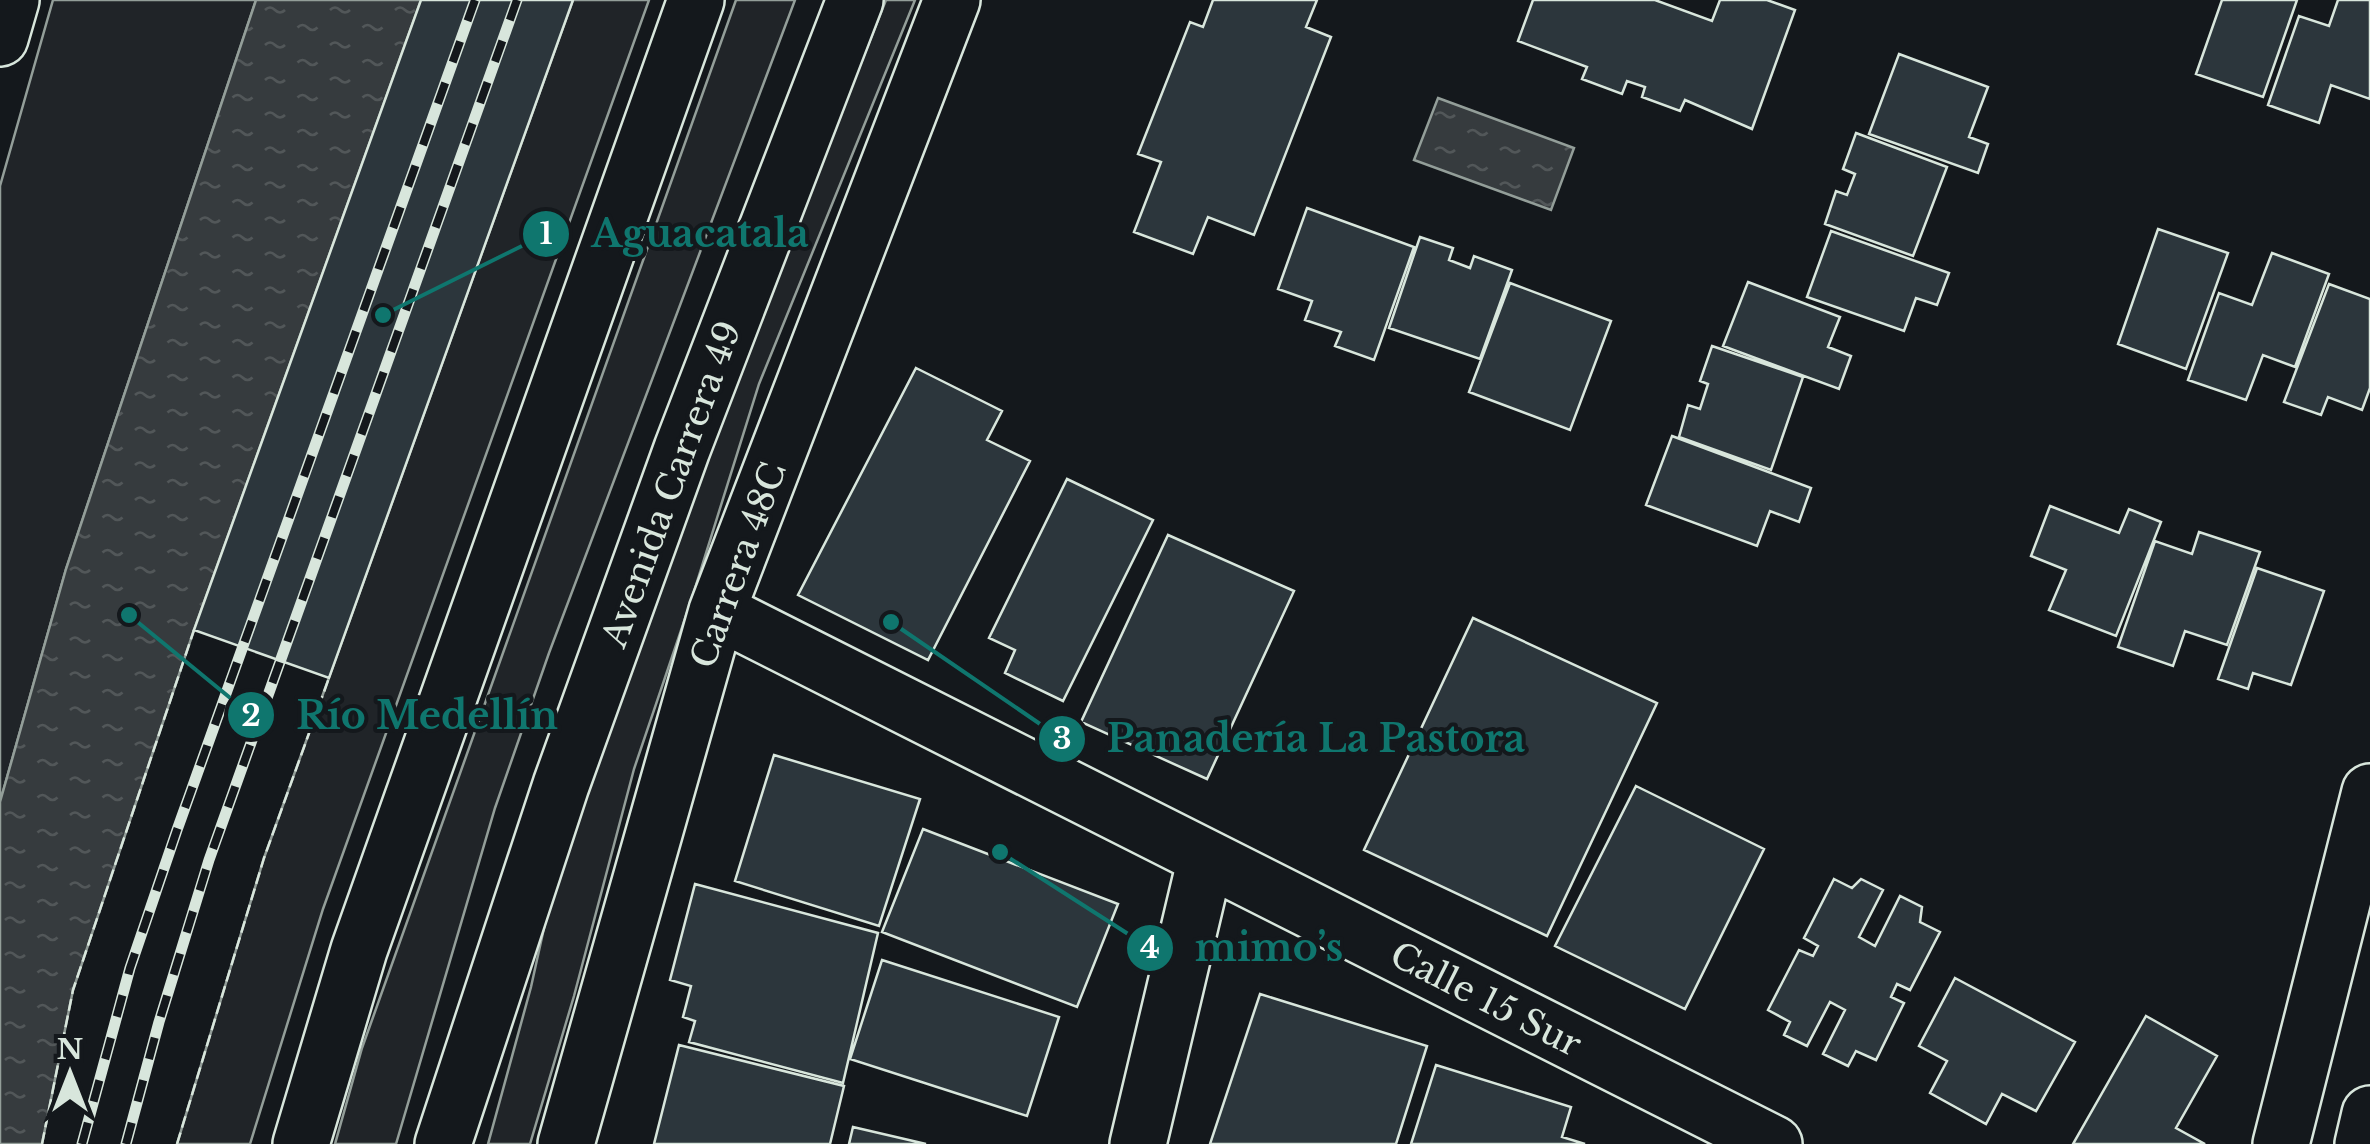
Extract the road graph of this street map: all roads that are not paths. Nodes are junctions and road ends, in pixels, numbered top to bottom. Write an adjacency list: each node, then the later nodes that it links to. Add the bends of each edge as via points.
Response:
1 (11, 0): 5 (main road)
2 (696, 0): 11 (main road, via 359,950)
3 (855, 0): 12 (main road, Avenida Carrera 49, via 655,524)
4 (952, 0): 6 (main road, Carrera 48C)
5 (0, 38)
6 (716, 612): 8 (main road, Calle 15 Sur); 13 (main road, Carrera 48C)
7 (2370, 792): 16 (main road)
8 (1206, 858): 10 (main road, Calle 15 Sur); 14 (main road)
9 (2370, 1114): 17 (main road)
10 (1693, 1125): 15 (main road, Calle 15 Sur)
11 (301, 1144)
12 (443, 1144)
13 (566, 1144)
14 (1138, 1144)
15 (1774, 1144)
16 (2281, 1144)
17 (2363, 1144)

